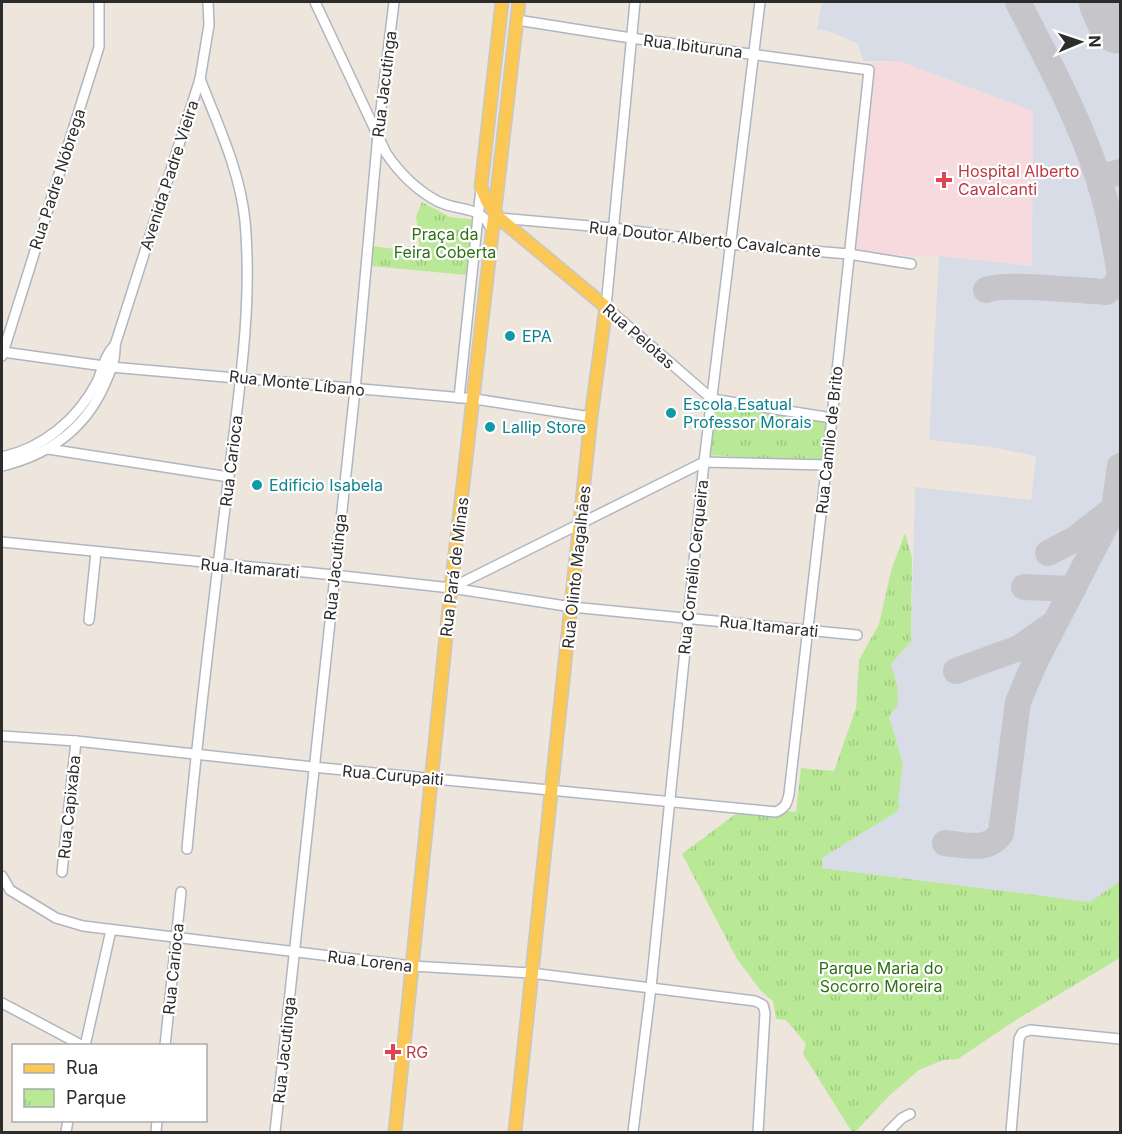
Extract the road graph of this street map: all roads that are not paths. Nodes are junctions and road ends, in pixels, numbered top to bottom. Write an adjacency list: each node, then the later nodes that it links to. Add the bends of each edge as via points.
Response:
1 (99, 2): 24 (street, Rua Padre Nóbrega, via 99,47)
2 (208, 2): 13 (street, Avenida Padre Vieira, via 209,25)
3 (315, 2): 14 (street)
4 (394, 2): 14 (street, Rua Jacutinga)
5 (502, 2): 15 (main road)
6 (519, 2): 9 (main road, Rua Pará de Minas)
7 (635, 2): 10 (street, Rua Olinto Magalhães)
8 (760, 2): 11 (street, Rua Cornélio Cerqueira)
9 (517, 20): 10 (street, Rua Ibituruna); 17 (main road, Rua Pará de Minas)
10 (631, 38): 11 (street, Rua Ibituruna); 18 (street, Rua Olinto Magalhães)
11 (755, 53): 12 (street, Rua Ibituruna); 20 (street, Rua Cornélio Cerqueira)
12 (868, 70): 21 (street, Rua Camilo de Brito)
13 (200, 79): 25 (street, Avenida Padre Vieira, via 115,345 116,357); 26 (street, Rua Carioca, via 237,173 245,220 248,272)
14 (378, 134): 16 (street, via 386,153 411,184 440,202); 27 (street, Rua Jacutinga)
15 (481, 188): 16 (street); 17 (main road, Rua Pelotas)
16 (478, 212): 19 (street); 28 (street)
17 (497, 216): 18 (street, Rua Doutor Alberto Cavalcante); 19 (main road, Rua Pará de Minas); 23 (main road, Rua Pelotas)
18 (613, 228): 20 (street, Rua Doutor Alberto Cavalcante); 23 (street, Rua Olinto Magalhães)
19 (493, 233): 29 (main road, Rua Pará de Minas)
20 (729, 244): 21 (street, Rua Doutor Alberto Cavalcante); 30 (street, Rua Cornélio Cerqueira)
21 (849, 254): 22 (street, Rua Doutor Alberto Cavalcante); 32 (street, Rua Camilo de Brito)
22 (910, 264)
23 (606, 307): 30 (street, Rua Pelotas); 31 (main road, Rua Olinto Magalhães)
24 (2, 354): 25 (street, Rua Monte Líbano)
25 (107, 367): 26 (street, Rua Monte Líbano); 33 (street, via 98,399 73,431); 34 (street, via 63,426 36,445)
26 (241, 377): 27 (street, Rua Monte Líbano); 38 (street, Rua Carioca)
27 (355, 390): 28 (street, Rua Monte Líbano); 43 (street, Rua Jacutinga)
28 (459, 398): 29 (street, Rua Monte Líbano)
29 (475, 399): 31 (street, Rua Monte Líbano); 44 (main road, Rua Pará de Minas)
30 (712, 399): 32 (street); 35 (street, Rua Cornélio Cerqueira)
31 (591, 417): 39 (main road, Rua Olinto Magalhães)
32 (832, 418): 36 (street, Rua Camilo de Brito)
33 (48, 449): 37 (street, via 25,461); 38 (street)
34 (2, 457)
35 (704, 462): 36 (street); 39 (street); 46 (street, Rua Cornélio Cerqueira)
36 (826, 465): 48 (street, Rua Camilo de Brito)
37 (2, 466)
38 (229, 477): 42 (street, Rua Carioca)
39 (580, 523): 44 (street); 45 (main road, Rua Olinto Magalhães)
40 (2, 542): 41 (street, Rua Itamarati)
41 (96, 552): 42 (street, Rua Itamarati); 47 (street)
42 (218, 565): 43 (street, Rua Itamarati); 52 (street, Rua Carioca)
43 (334, 575): 44 (street, Rua Itamarati); 53 (street, Rua Jacutinga)
44 (452, 588): 45 (street, Rua Itamarati); 54 (main road, Rua Pará de Minas)
45 (572, 607): 46 (street, Rua Itamarati); 55 (main road, Rua Olinto Magalhães)
46 (688, 618): 48 (street, Rua Itamarati); 56 (street, Rua Cornélio Cerqueira)
47 (89, 620)
48 (808, 630): 49 (street, Rua Itamarati); 57 (street, Rua Camilo de Brito, via 789,794)
49 (857, 635)
50 (2, 736): 51 (street, Rua Curupaiti)
51 (76, 741): 52 (street, Rua Curupaiti); 59 (street, Rua Capixaba)
52 (196, 755): 53 (street, Rua Curupaiti); 58 (street, Rua Carioca)
53 (313, 768): 54 (street, Rua Curupaiti); 65 (street, Rua Jacutinga)
54 (431, 779): 55 (street, Rua Curupaiti); 66 (main road, Rua Pará de Minas)
55 (551, 789): 56 (street, Rua Curupaiti); 67 (main road, Rua Olinto Magalhães)
56 (669, 802): 57 (street, Rua Curupaiti, via 776,812); 68 (street, Rua Cornélio Cerqueira)
57 (783, 809)
58 (187, 849)
59 (62, 872)
60 (2, 876): 61 (street, Rua Lorena)
61 (6, 887): 63 (street, Rua Lorena, via 56,918)
62 (181, 892): 64 (street, Rua Carioca)
63 (111, 930): 64 (street, Rua Lorena); 72 (street)
64 (176, 939): 65 (street, Rua Lorena); 73 (street, Rua Carioca)
65 (294, 952): 66 (street, Rua Lorena); 75 (street, Rua Jacutinga)
66 (412, 966): 67 (street, Rua Lorena); 76 (main road, Rua Pará de Minas)
67 (531, 974): 68 (street, Rua Lorena); 77 (main road, Rua Olinto Magalhães)
68 (651, 987): 78 (street, Rua Cornélio Cerqueira); 79 (street, Rua Lorena, via 763,1005)
69 (2, 1003): 71 (street)
70 (1120, 1039): 81 (street, via 1030,1030 1022,1033)
71 (80, 1044)
72 (84, 1044)
73 (165, 1044)
74 (910, 1114): 80 (street)
75 (275, 1132)
76 (395, 1132)
77 (515, 1132)
78 (633, 1132)
79 (758, 1132)
80 (888, 1132)
81 (1011, 1132)

